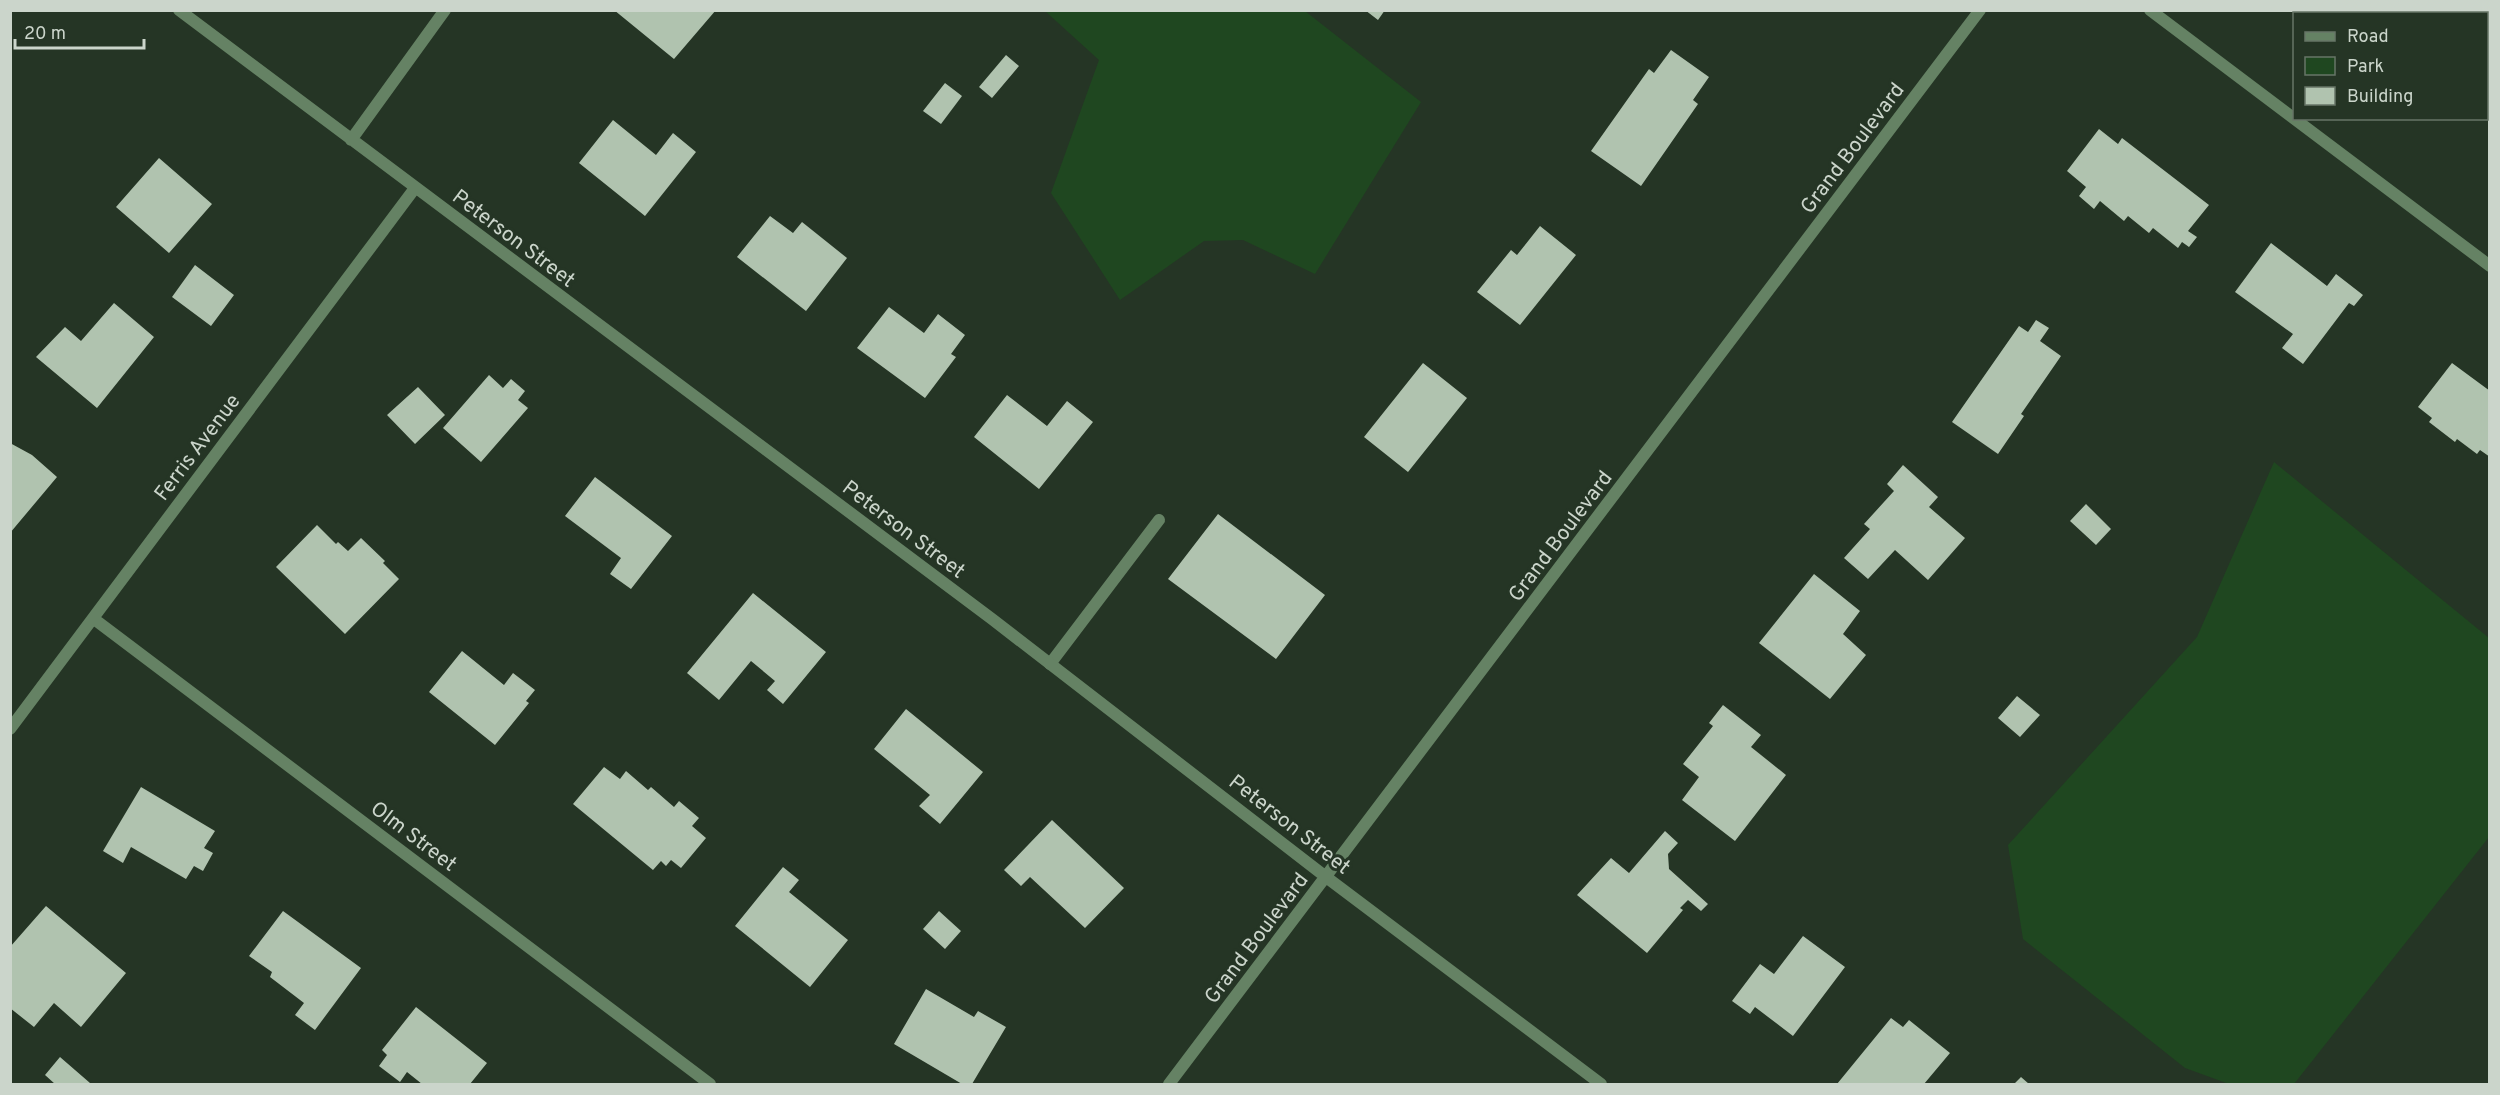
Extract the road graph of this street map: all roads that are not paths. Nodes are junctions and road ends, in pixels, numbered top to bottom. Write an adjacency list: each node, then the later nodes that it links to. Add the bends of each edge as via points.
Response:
1 (179, 10): 7 (street, Peterson Street)
2 (445, 10): 7 (street)
3 (1980, 10): 14 (street, Grand Boulevard)
4 (2150, 10): 5 (street)
5 (2293, 118)
6 (2296, 120): 9 (street)
7 (351, 140): 8 (street, Peterson Street)
8 (415, 188): 11 (street, Ferris Avenue); 12 (street, Peterson Street)
9 (2490, 266)
10 (1159, 520): 12 (street)
11 (94, 619): 13 (street, Ferris Avenue); 15 (street, Olm Street)
12 (1050, 664): 14 (street, Peterson Street)
13 (10, 729)
14 (1326, 877): 16 (street, Grand Boulevard); 17 (street, Peterson Street)
15 (710, 1084)
16 (1169, 1084)
17 (1601, 1084)

